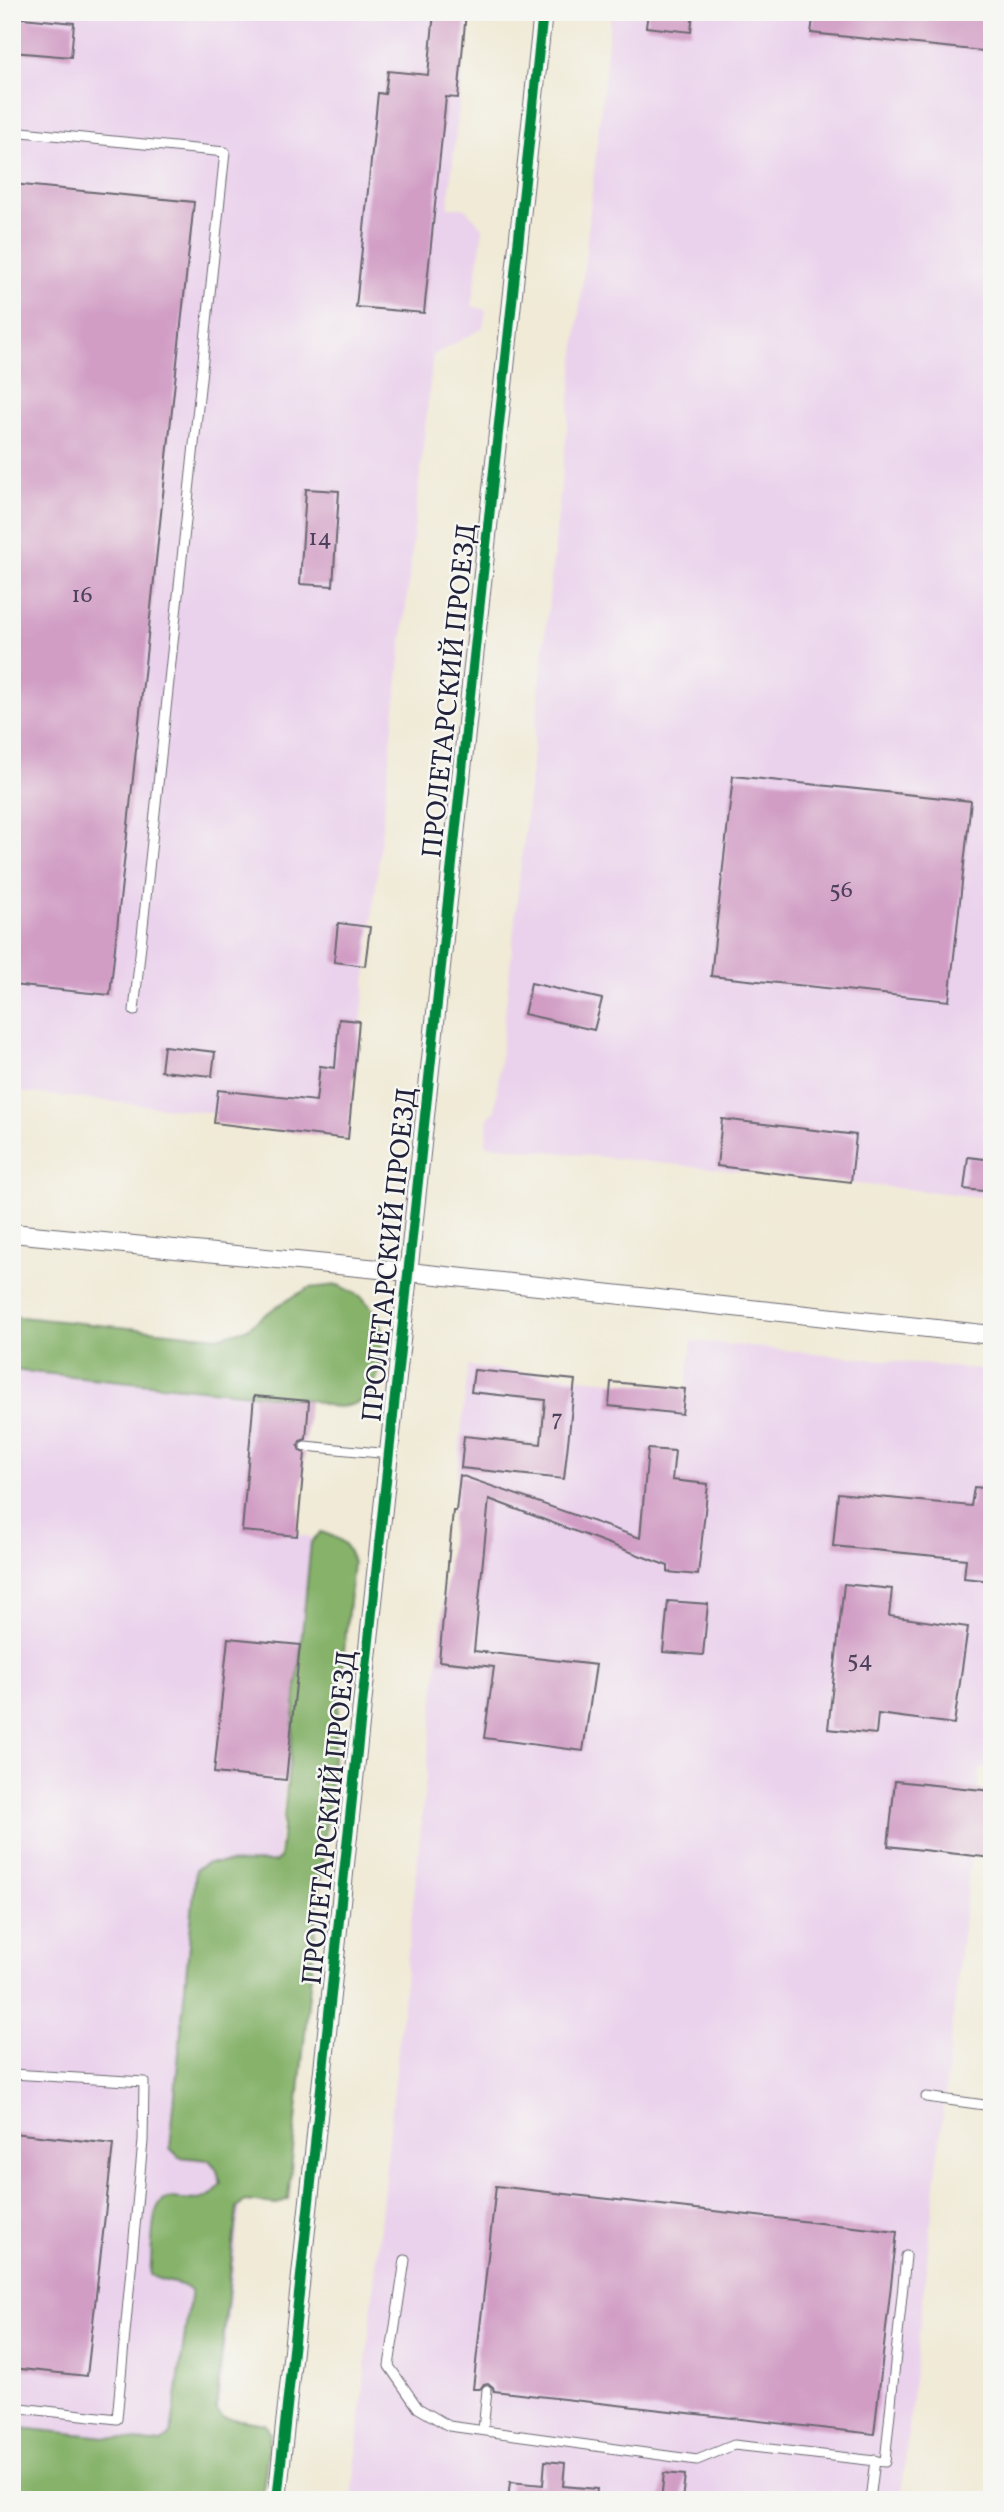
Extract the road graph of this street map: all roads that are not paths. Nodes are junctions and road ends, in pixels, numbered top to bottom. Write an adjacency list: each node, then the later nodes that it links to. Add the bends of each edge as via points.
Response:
1 (543, 12): 5 (street, ПРОЛЕТАРСКИЙ ПРОЕЗД)
2 (12, 131): 3 (lane, via 225,152)
3 (134, 1011)
4 (12, 1233): 5 (street)
5 (410, 1272): 6 (street); 8 (street, ПРОЛЕТАРСКИЙ ПРОЕЗД)
6 (992, 1335)
7 (305, 1446): 8 (lane)
8 (390, 1454): 18 (street, ПРОЛЕТАРСКИЙ ПРОЕЗД)
9 (12, 2074): 15 (lane, via 144,2082 143,2141 117,2419)
10 (926, 2097): 11 (lane)
11 (992, 2106)
12 (906, 2256): 17 (lane, via 886,2462)
13 (405, 2260): 16 (lane, via 389,2366 418,2408 449,2426)
14 (487, 2390): 16 (lane)
15 (12, 2407)
16 (483, 2430): 17 (lane, via 697,2460 734,2445)
17 (875, 2460): 19 (lane)
18 (277, 2500)
19 (870, 2500)

